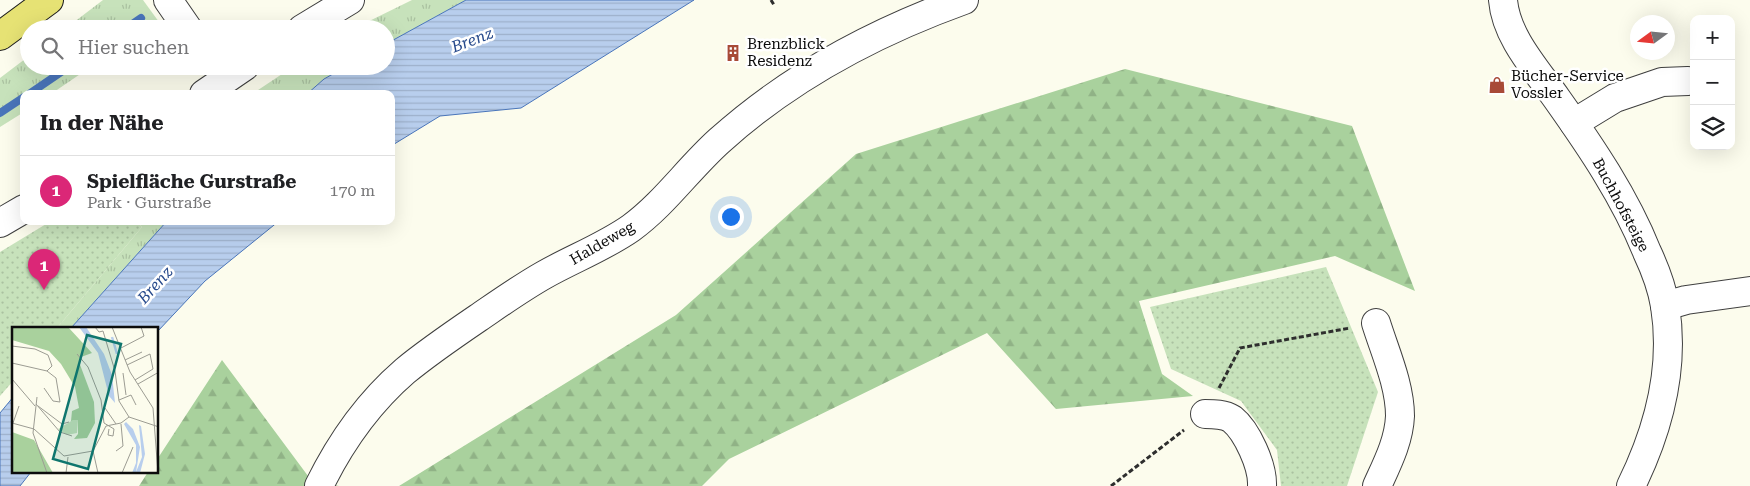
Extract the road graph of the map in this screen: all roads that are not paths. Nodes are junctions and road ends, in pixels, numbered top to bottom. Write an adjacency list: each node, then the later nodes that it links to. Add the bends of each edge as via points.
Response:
1 (48, 0): 6 (main road)
2 (168, 0): 7 (street)
3 (350, 0): 8 (street)
4 (964, 0): 19 (street, Haldeweg, via 883,33 785,89 719,141 662,201 630,228 520,290 426,355 403,373 357,423 342,442)
5 (1502, 0): 12 (street, Buchhofsteige, via 1511,30)
6 (21, 20)
7 (182, 20)
8 (317, 20)
9 (20, 21): 10 (main road)
10 (0, 36)
11 (1688, 81): 12 (street, via 1662,82 1615,98)
12 (1574, 123): 16 (street, Buchhofsteige, via 1633,220 1653,266)
13 (20, 211): 14 (street)
14 (0, 223)
15 (1750, 291): 16 (street)
16 (1665, 306): 22 (street, Buchhofsteige, via 1668,348 1664,391 1649,444)
17 (1376, 323): 21 (street, via 1394,382 1400,417 1391,454)
18 (1205, 414): 20 (street, via 1230,418 1239,427 1259,461)
19 (318, 486)
20 (1262, 486)
21 (1377, 486)
22 (1631, 486)

